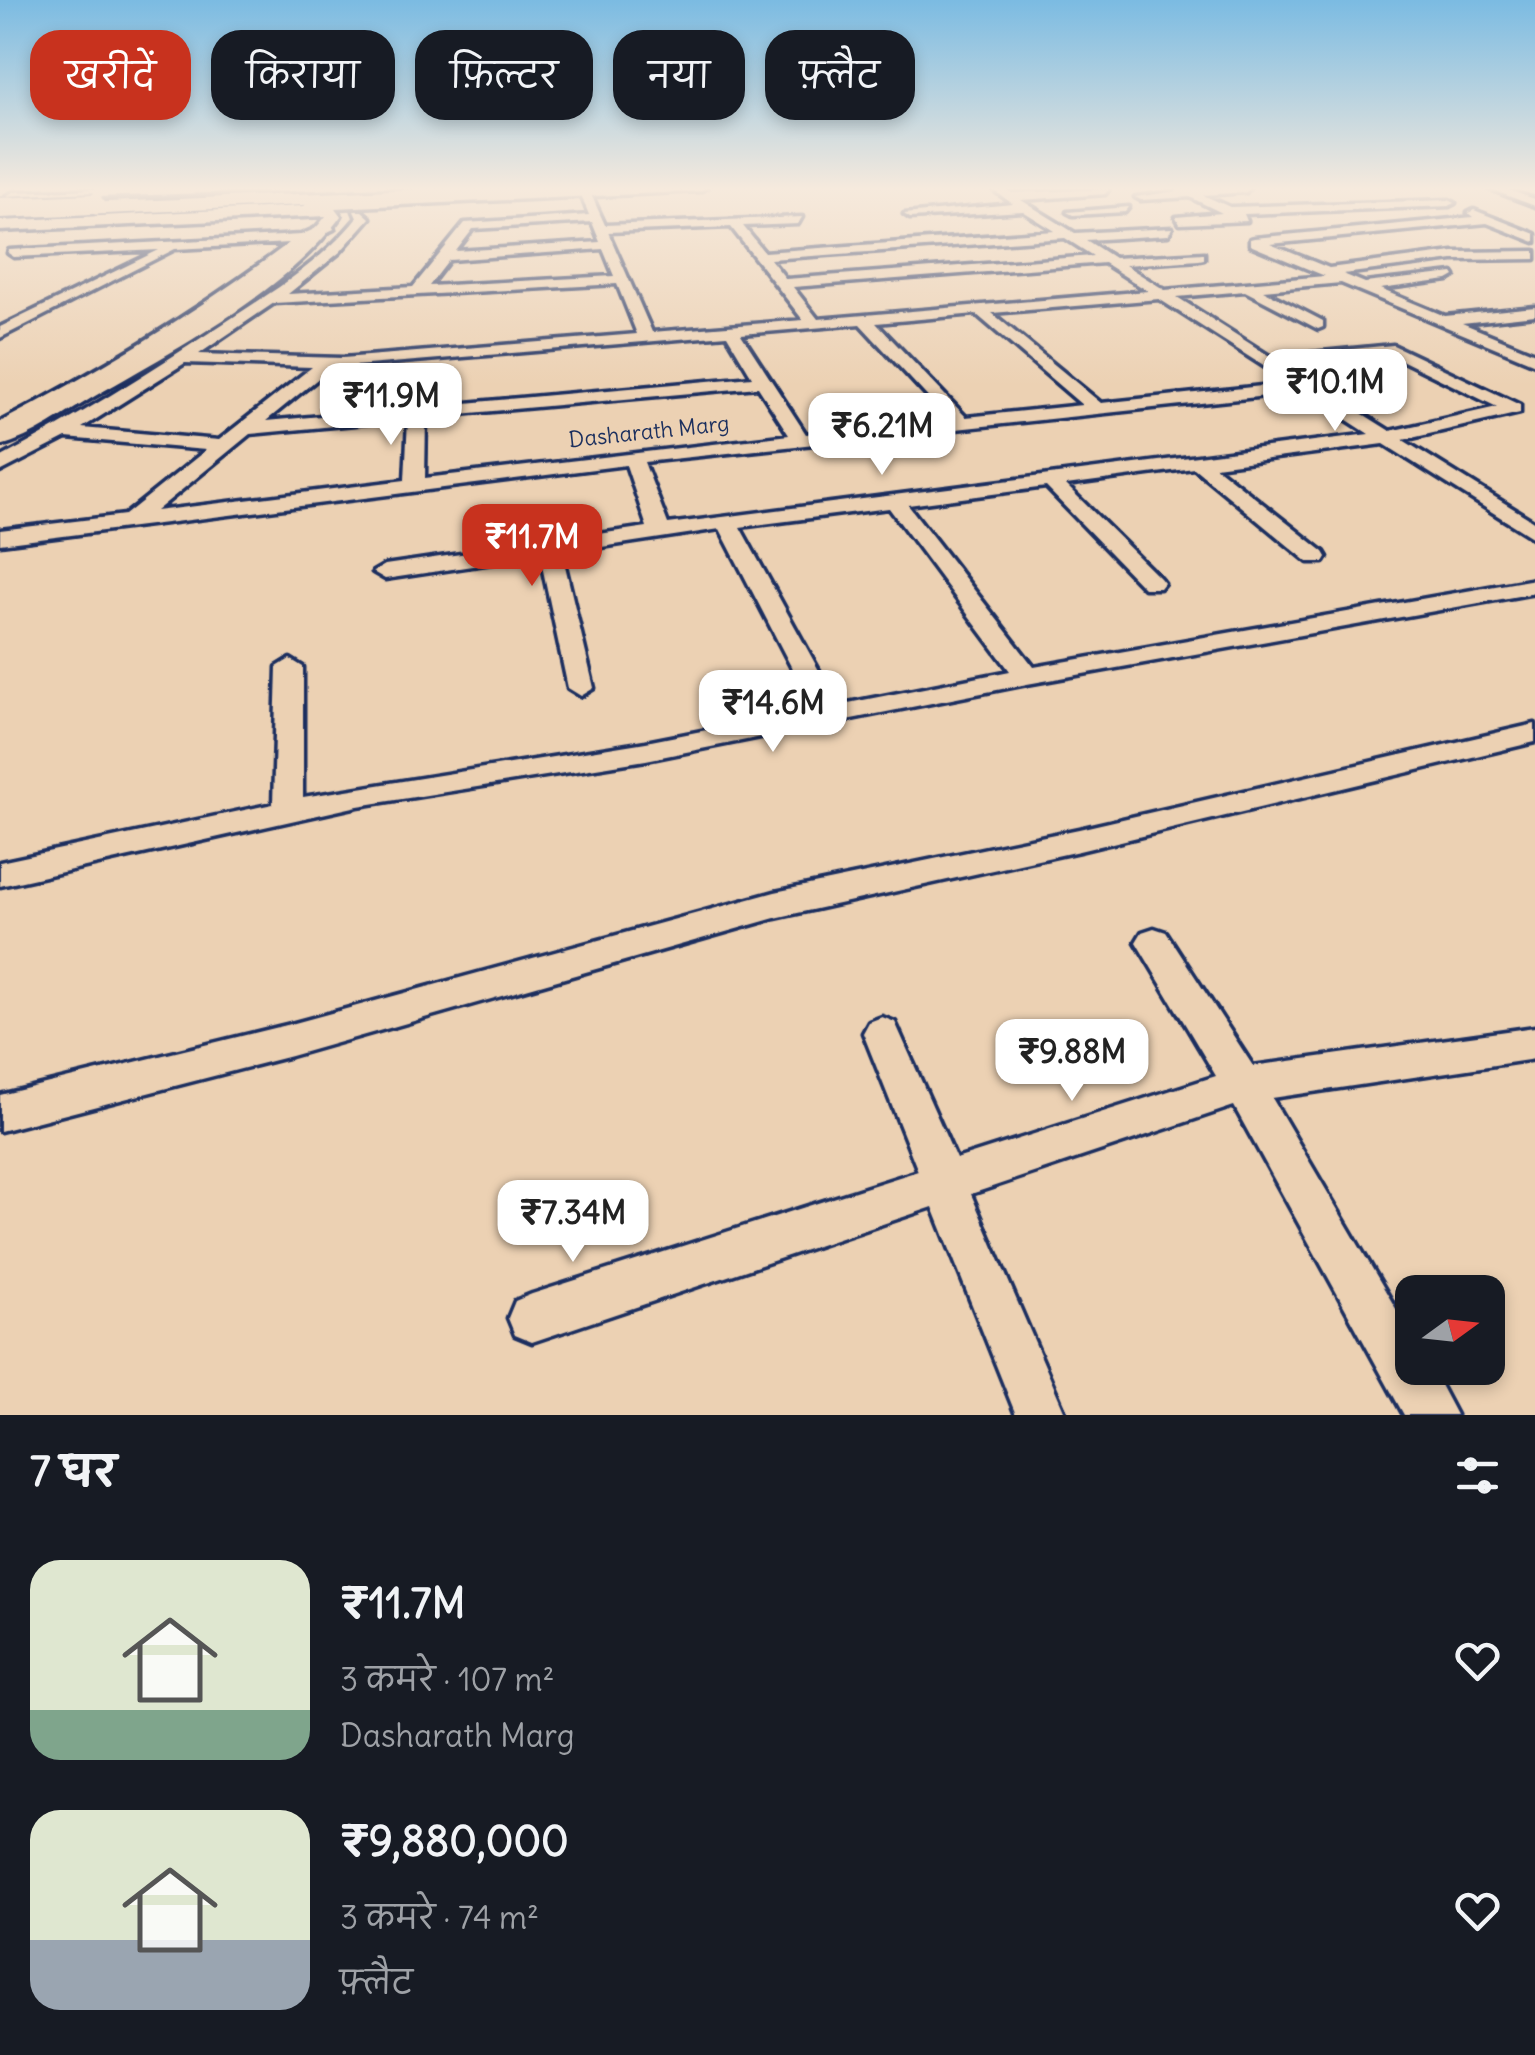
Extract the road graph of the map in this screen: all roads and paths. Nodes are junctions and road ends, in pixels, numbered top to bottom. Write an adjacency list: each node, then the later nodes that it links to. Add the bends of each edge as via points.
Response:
1 (164, 253): 36 (street)
2 (291, 253): 51 (street)
3 (292, 253): 55 (street, via 139,360)
4 (321, 253): 58 (street, via 178,351)
5 (331, 253): 28 (street)
6 (448, 253): 14 (street)
7 (489, 253): 14 (street)
8 (608, 253): 22 (street)
9 (756, 253): 15 (street)
10 (802, 253): 15 (street)
11 (1098, 253): 18 (street)
12 (1281, 253): 20 (street)
13 (1492, 255): 17 (street); 19 (street); 20 (street, via 1409,260)
14 (446, 256): 26 (street)
15 (758, 256): 23 (street)
16 (1199, 256): 18 (street)
17 (1535, 256)
18 (1109, 260): 23 (street); 27 (street)
19 (1520, 271)
20 (1336, 275): 24 (street); 25 (street)
21 (1448, 276): 25 (street)
22 (620, 280): 26 (street); 37 (street)
23 (782, 284): 33 (street)
24 (1248, 287): 27 (street); 34 (street)
25 (1364, 287): 32 (street)
26 (416, 293): 28 (street)
27 (1162, 294): 29 (street); 43 (street)
28 (272, 299): 40 (street)
29 (977, 308): 31 (street); 47 (street)
30 (1529, 314): 32 (street)
31 (864, 318): 33 (street); 50 (street)
32 (1443, 320): 41 (street)
33 (813, 322): 35 (street)
34 (1318, 324)
35 (731, 330): 37 (street); 44 (street)
36 (0, 334)
37 (646, 337): 42 (street)
38 (1412, 347): 39 (street)
39 (1393, 350): 43 (street); 48 (street)
40 (182, 358): 42 (street); 53 (street)
41 (1535, 359)
42 (328, 362): 52 (street)
43 (1267, 362): 45 (street)
44 (764, 381): 49 (street); 56 (street)
45 (1306, 387): 47 (street, Dasharath Marg); 54 (street)
46 (1535, 405): 48 (street)
47 (1096, 408): 50 (street, Dasharath Marg)
48 (1514, 409): 54 (street)
49 (416, 413): 52 (street); 63 (street)
50 (962, 422): 56 (street, Dasharath Marg)
51 (0, 429)
52 (242, 429): 57 (street)
53 (64, 432): 57 (street); 61 (street)
54 (1386, 438): 60 (street); 68 (street)
55 (0, 440)
56 (801, 440): 59 (street, Dasharath Marg)
57 (220, 446): 65 (street)
58 (0, 452)
59 (634, 458): 63 (street, Dasharath Marg); 67 (street)
60 (1200, 463): 62 (street); 71 (street)
61 (0, 466)
62 (1052, 482): 64 (street); 73 (street)
63 (415, 484): 65 (street, Dasharath Marg)
64 (896, 502): 66 (street); 76 (street)
65 (133, 519): 69 (street, Dasharath Marg)
66 (727, 522): 67 (street); 78 (street)
67 (660, 532): 70 (street)
68 (1535, 532)
69 (0, 537)
70 (550, 548): 72 (street); 77 (street)
71 (1316, 557)
72 (385, 572)
73 (1152, 583)
74 (1535, 586): 76 (street)
75 (290, 667): 80 (street)
76 (1027, 676): 78 (street)
77 (581, 688)
78 (829, 714): 80 (street, via 646,752)
79 (1535, 733): 86 (street, via 775,905 292,1040)
80 (288, 811): 81 (street)
81 (0, 874)
82 (1154, 942): 85 (street)
83 (882, 1034): 87 (street)
84 (1535, 1043): 85 (street)
85 (1243, 1086): 87 (street); 90 (street)
86 (0, 1113)
87 (946, 1182): 88 (street); 89 (street)
88 (532, 1318)
89 (1042, 1415)
90 (1431, 1415)

